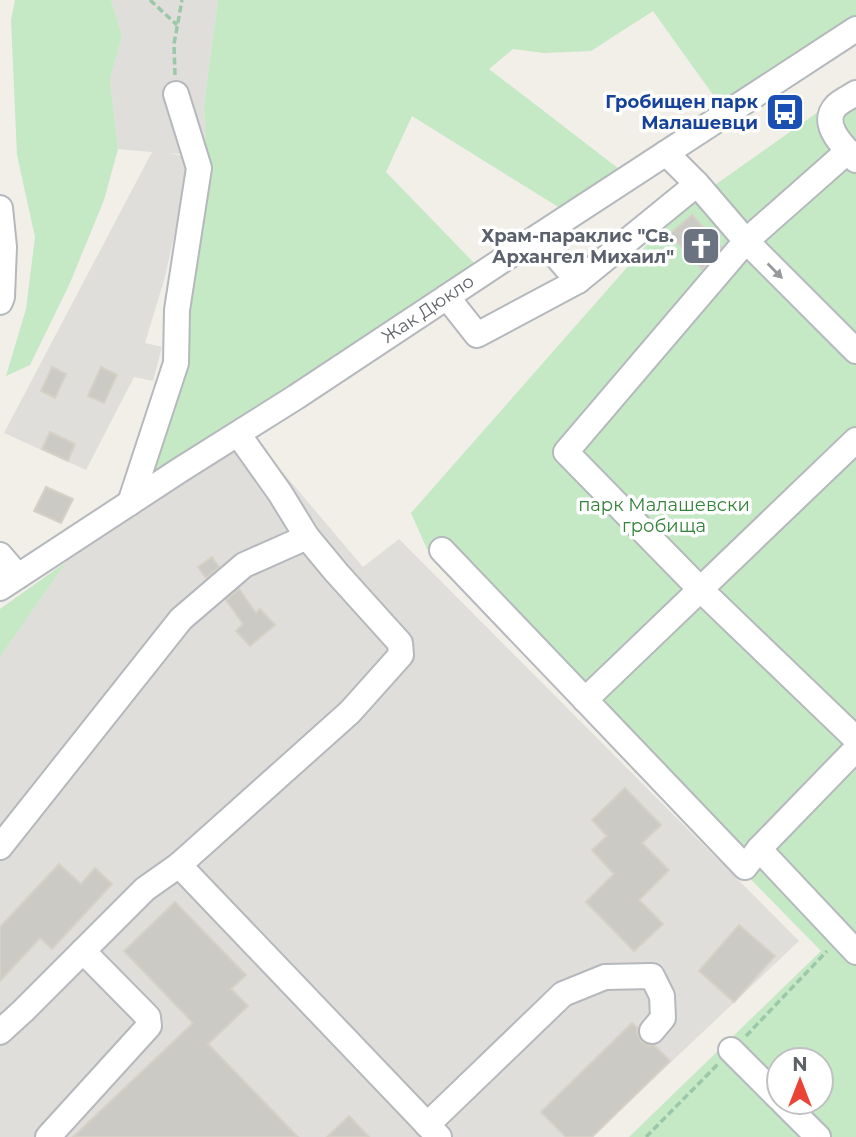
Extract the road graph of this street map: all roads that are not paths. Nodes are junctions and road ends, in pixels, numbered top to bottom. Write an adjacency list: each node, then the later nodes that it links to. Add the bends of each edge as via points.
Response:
1 (856, 29): 4 (street, Жак Дюкло)
2 (856, 93): 5 (street, via 836,106 831,118 833,134)
3 (176, 94): 16 (street, via 199,168 177,310 176,363)
4 (666, 153): 6 (street); 8 (street, Жак Дюкло)
5 (852, 155): 9 (street)
6 (697, 184): 9 (street); 10 (street)
7 (0, 208): 12 (street, via 4,247)
8 (539, 236): 10 (street); 11 (street, Жак Дюкло)
9 (746, 241): 13 (street, one-way to 13); 21 (street, via 566,452)
10 (578, 281): 11 (street, via 477,335)
11 (447, 296): 14 (street, Жак Дюкло)
12 (0, 302)
13 (856, 351)
14 (238, 434): 16 (street, Жак Дюкло); 17 (street)
15 (856, 440): 21 (street)
16 (130, 503): 20 (street, Жак Дюкло)
17 (307, 537): 25 (street, via 244,565 181,619); 27 (street, via 400,643 401,655 350,712)
18 (442, 550): 22 (street)
19 (0, 555): 20 (street)
20 (9, 582)
21 (701, 590): 22 (street); 23 (street)
22 (585, 700): 26 (street, via 745,867)
23 (856, 739)
24 (856, 749): 26 (street)
25 (0, 847)
26 (759, 849): 29 (street)
27 (179, 865): 28 (street, via 145,889); 35 (street)
28 (83, 951): 30 (street); 36 (street, via 150,1021)
29 (856, 952)
30 (0, 1031)
31 (653, 1031): 35 (street, via 663,1018 662,996 652,976 604,977 563,994)
32 (731, 1051): 33 (street)
33 (765, 1084)
34 (797, 1116): 37 (street)
35 (433, 1131)
36 (48, 1137)
37 (818, 1137)

